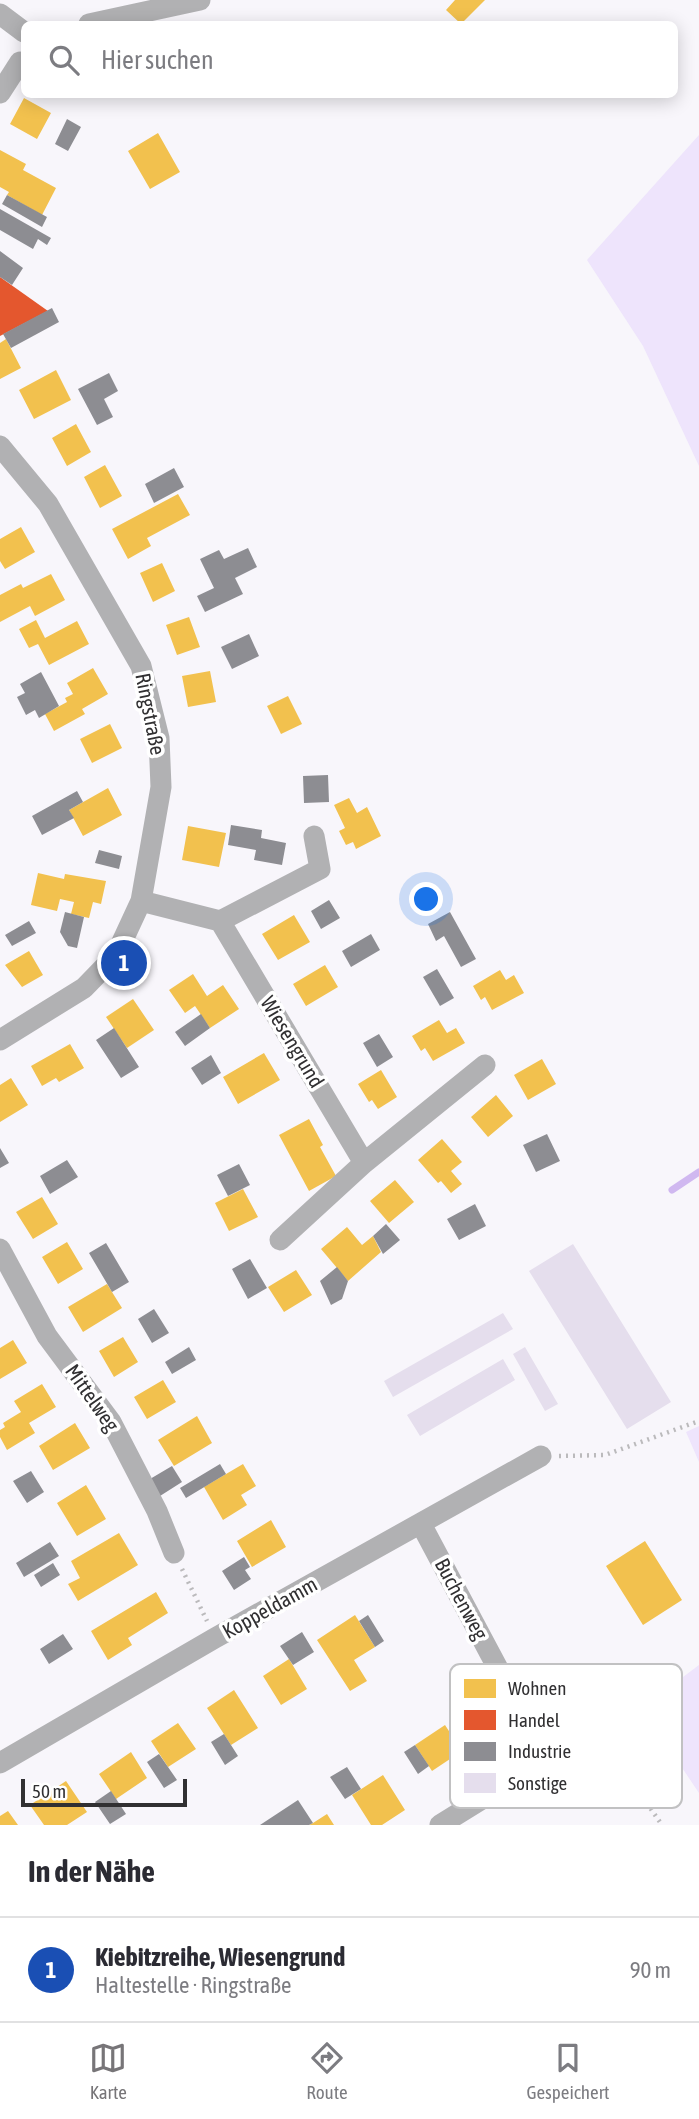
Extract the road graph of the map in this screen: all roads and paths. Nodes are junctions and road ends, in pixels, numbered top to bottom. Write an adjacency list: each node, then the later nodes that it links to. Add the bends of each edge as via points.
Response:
1 (200, 0): 3 (street)
2 (0, 13): 4 (street)
3 (103, 21)
4 (21, 30)
5 (20, 62): 6 (street)
6 (0, 93)
7 (0, 446): 9 (street, Ringstraße, via 48,504 141,666 159,738 161,788)
8 (314, 836): 10 (street, via 320,869)
9 (141, 901): 10 (street); 11 (street, Ringstraße, via 116,955 83,988)
10 (220, 921): 13 (street, Wiesengrund)
11 (0, 1040)
12 (485, 1065): 13 (street)
13 (364, 1163): 14 (street)
14 (280, 1240)
15 (0, 1249): 19 (street, Mittelweg, via 47,1336 111,1422)
16 (699, 1421): 17 (path, via 605,1455)
17 (541, 1456): 18 (street, Koppeldamm)
18 (421, 1524): 21 (street, Buchenweg); 22 (street, Koppeldamm)
19 (174, 1553): 20 (path)
20 (202, 1611)
21 (496, 1664)
22 (0, 1763)
23 (467, 1808): 25 (street)
24 (650, 1808): 26 (path)
25 (440, 1825)
26 (662, 1825)

